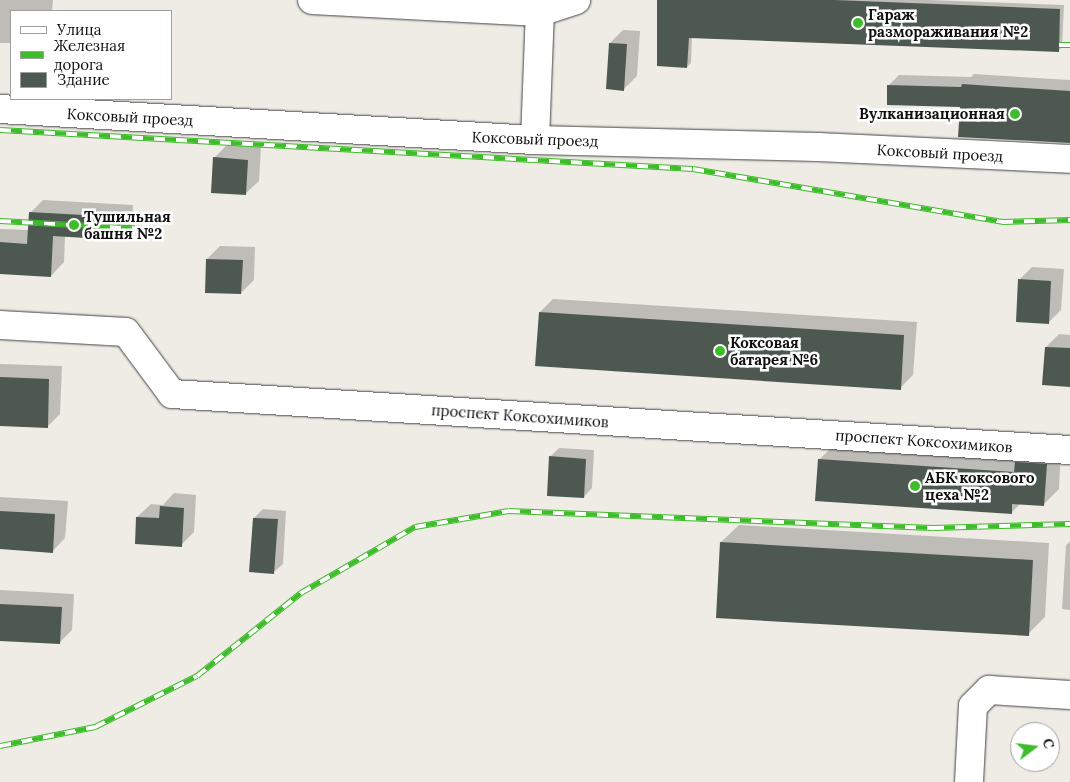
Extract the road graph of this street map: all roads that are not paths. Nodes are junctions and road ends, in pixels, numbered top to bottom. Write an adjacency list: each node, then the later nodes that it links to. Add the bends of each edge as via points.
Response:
1 (312, 0): 3 (street)
2 (576, 0): 3 (street)
3 (540, 12): 5 (street)
4 (0, 109): 5 (street, Коксовый проезд)
5 (535, 140): 6 (street, Коксовый проезд, via 818,147)
6 (1070, 159)
7 (0, 325): 8 (street, проспект Коксохимиков, via 126,332 172,394)
8 (1070, 450)
9 (1070, 695): 10 (street, via 989,690 973,706)
10 (969, 782)

